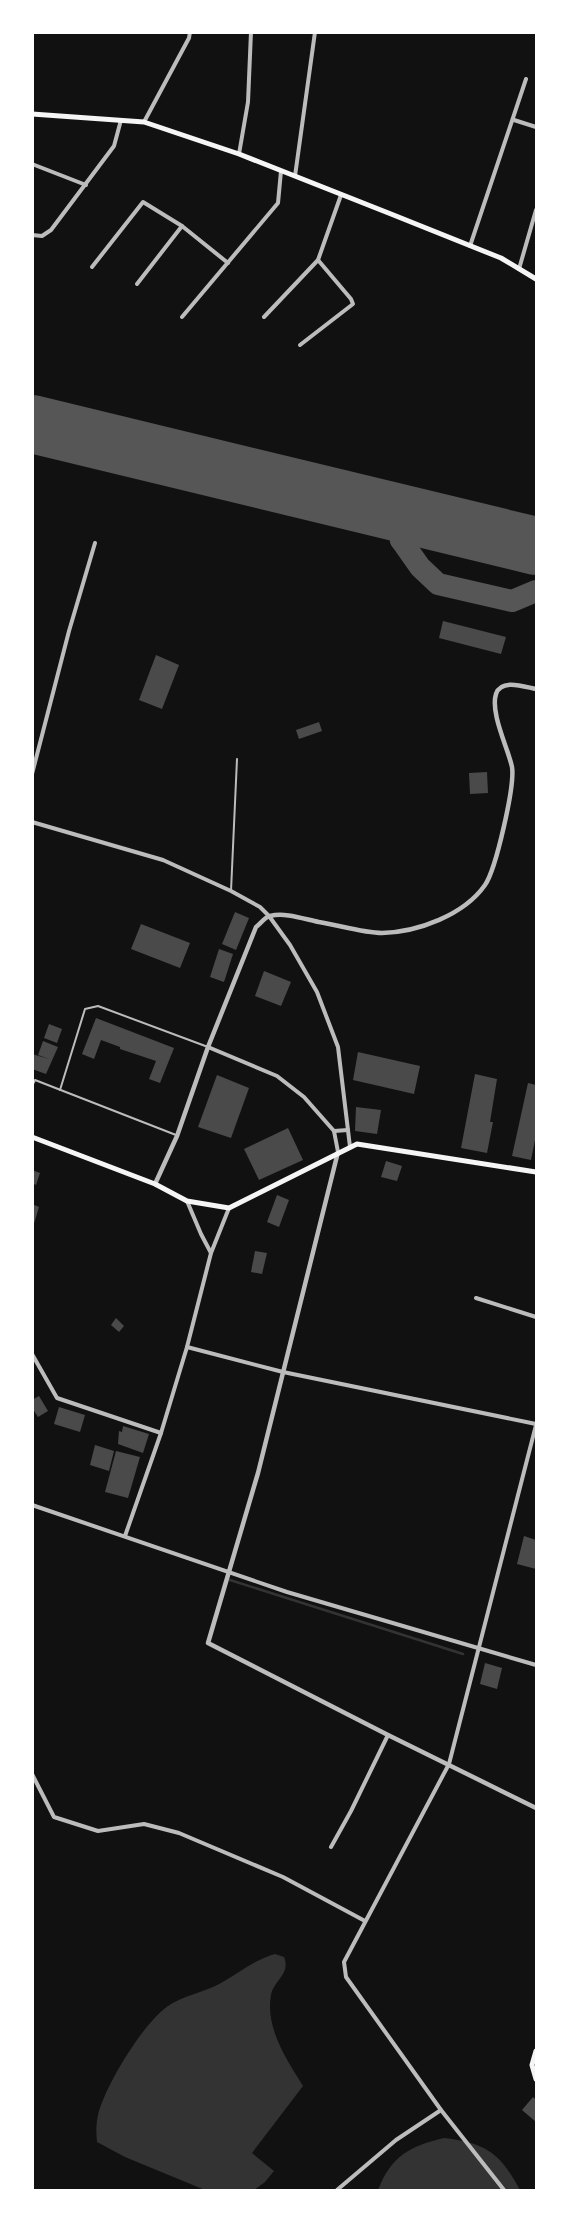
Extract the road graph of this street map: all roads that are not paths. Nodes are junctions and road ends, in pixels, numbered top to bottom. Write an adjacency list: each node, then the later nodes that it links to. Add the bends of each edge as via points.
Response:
1 (190, 32): 8 (street)
2 (251, 32): 10 (street, via 248,102)
3 (315, 32): 13 (street)
4 (526, 79): 7 (street)
5 (32, 114): 6 (main road)
6 (121, 119): 8 (main road); 14 (street, via 114,146)
7 (514, 120): 9 (street); 19 (street)
8 (144, 122): 10 (main road)
9 (536, 127)
10 (239, 154): 12 (main road)
11 (32, 164): 14 (street)
12 (282, 171): 13 (main road); 21 (street, via 278,203)
13 (295, 176): 15 (main road)
14 (86, 185): 18 (street, via 51,230 42,236)
15 (341, 195): 19 (main road); 20 (street)
16 (536, 210): 23 (street)
17 (182, 226): 21 (street); 22 (street, via 143,202); 25 (street)
18 (32, 236)
19 (470, 246): 23 (main road)
20 (318, 260): 27 (street); 28 (street, via 353,304)
21 (228, 263): 26 (street)
22 (92, 267)
23 (519, 269): 24 (main road)
24 (536, 279)
25 (137, 284)
26 (182, 317)
27 (264, 317)
28 (300, 345)
29 (95, 543): 32 (street)
30 (536, 689): 35 (street, via 511,684 501,687 496,694 495,709 512,769 505,826 486,884 472,899 450,915 413,928 382,933 286,915)
31 (237, 759): 34 (lane)
32 (32, 774)
33 (32, 822): 34 (street, via 163,860)
34 (231, 891): 35 (street, via 260,907)
35 (269, 916): 36 (street, via 256,928); 39 (street, via 317,992 338,1047)
36 (208, 1047): 38 (lane, via 98,1006 85,1009); 40 (street, via 277,1076 304,1097); 41 (street)
37 (32, 1086): 38 (lane, via 35,1080)
38 (60, 1090): 41 (lane)
39 (348, 1130): 40 (street); 43 (street)
40 (334, 1131): 44 (street)
41 (177, 1136): 46 (street)
42 (32, 1137): 46 (main road)
43 (350, 1147): 44 (main road); 45 (main road, via 372,1145)
44 (338, 1152): 48 (main road); 54 (street)
45 (536, 1172)
46 (155, 1184): 47 (main road)
47 (187, 1201): 48 (main road); 49 (street)
48 (229, 1208): 49 (street)
49 (212, 1253): 52 (street)
50 (476, 1298): 51 (street)
51 (536, 1317)
52 (187, 1347): 54 (street); 56 (street)
53 (32, 1354): 56 (street, via 57,1398)
54 (283, 1372): 55 (street); 59 (street, via 258,1473)
55 (536, 1424): 60 (street)
56 (161, 1433): 58 (street)
57 (32, 1505): 58 (street)
58 (125, 1536): 59 (street)
59 (228, 1572): 60 (street); 62 (street, via 208,1643)
60 (478, 1648): 61 (street); 63 (street)
61 (536, 1665)
62 (388, 1735): 63 (street); 66 (street)
63 (449, 1764): 65 (street); 67 (street)
64 (32, 1774): 67 (street, via 54,1817 98,1831 144,1824 179,1833 283,1876)
65 (536, 1808)
66 (331, 1847)
67 (365, 1922): 70 (street, via 344,1962 346,1977)
68 (536, 2051): 69 (main road, via 532,2065)
69 (536, 2079)
70 (441, 2110): 71 (street, via 396,2140); 72 (street)
71 (337, 2190)
72 (504, 2190)

